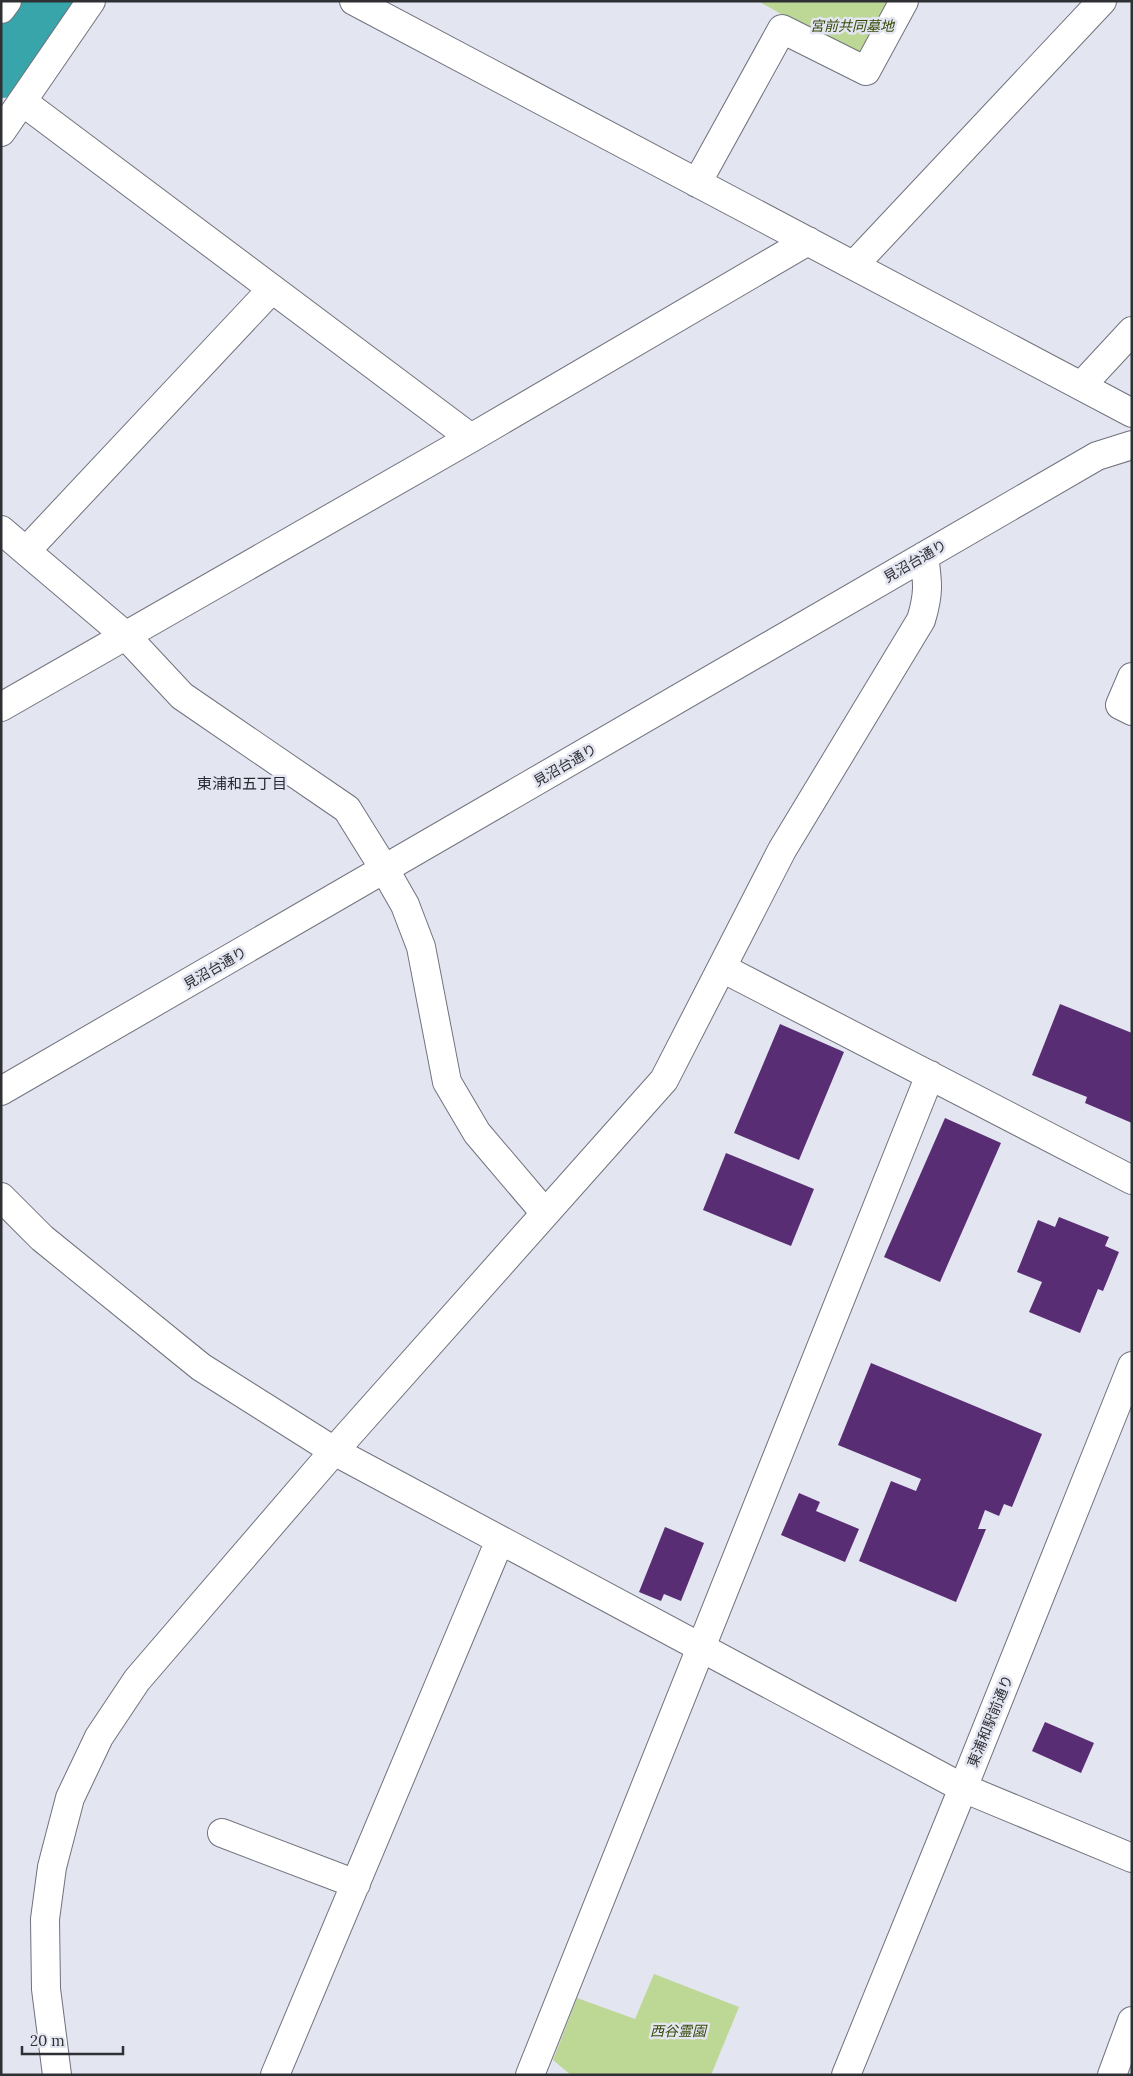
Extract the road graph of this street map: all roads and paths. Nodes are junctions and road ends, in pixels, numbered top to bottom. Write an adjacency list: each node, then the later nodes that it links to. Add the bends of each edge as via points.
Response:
1 (7, 1): 6 (street)
2 (91, 1): 7 (street)
3 (354, 1): 9 (street)
4 (904, 1): 9 (street, via 866,71 782,29)
5 (1102, 1): 11 (street)
6 (1, 9)
7 (23, 102): 8 (street); 12 (street)
8 (1, 132)
9 (697, 183): 10 (street)
10 (808, 241): 11 (street); 16 (street)
11 (854, 266): 14 (street)
12 (272, 289): 16 (street); 19 (street)
13 (1132, 331): 14 (street)
14 (1081, 386): 15 (street)
15 (1132, 413)
16 (471, 438): 21 (street)
17 (1132, 445): 20 (street, 見沼台通り, via 1097,456)
18 (1, 530): 19 (street)
19 (27, 550): 21 (street)
20 (924, 556): 25 (street, 見沼台通り); 26 (street, via 928,600 922,620 782,850)
21 (126, 636): 23 (street); 25 (street, via 182,696 347,809)
22 (1132, 677): 24 (street, via 1120,706)
23 (1, 707)
24 (1132, 711)
25 (385, 870): 28 (street, 見沼台通り); 31 (street, via 405,905 421,947 447,1082 477,1133)
26 (722, 968): 27 (street); 31 (street, via 664,1080)
27 (930, 1075): 29 (street); 35 (street)
28 (1, 1091)
29 (1132, 1180)
30 (1, 1198): 33 (street, via 42,1238 202,1367)
31 (545, 1213): 33 (street)
32 (1132, 1366): 36 (street, 東浦和駅前通り)
33 (334, 1451): 34 (street); 41 (street, via 137,1680 99,1737 70,1798 52,1867 45,1919 46,1989)
34 (500, 1540): 35 (street); 39 (street)
35 (701, 1647): 36 (street); 43 (street)
36 (964, 1788): 38 (street); 44 (street, 東浦和駅前通り)
37 (222, 1833): 39 (street)
38 (1132, 1858)
39 (356, 1884): 42 (street)
40 (1132, 2021): 45 (street)
41 (57, 2075)
42 (275, 2075)
43 (530, 2075)
44 (846, 2075)
45 (1112, 2075)

